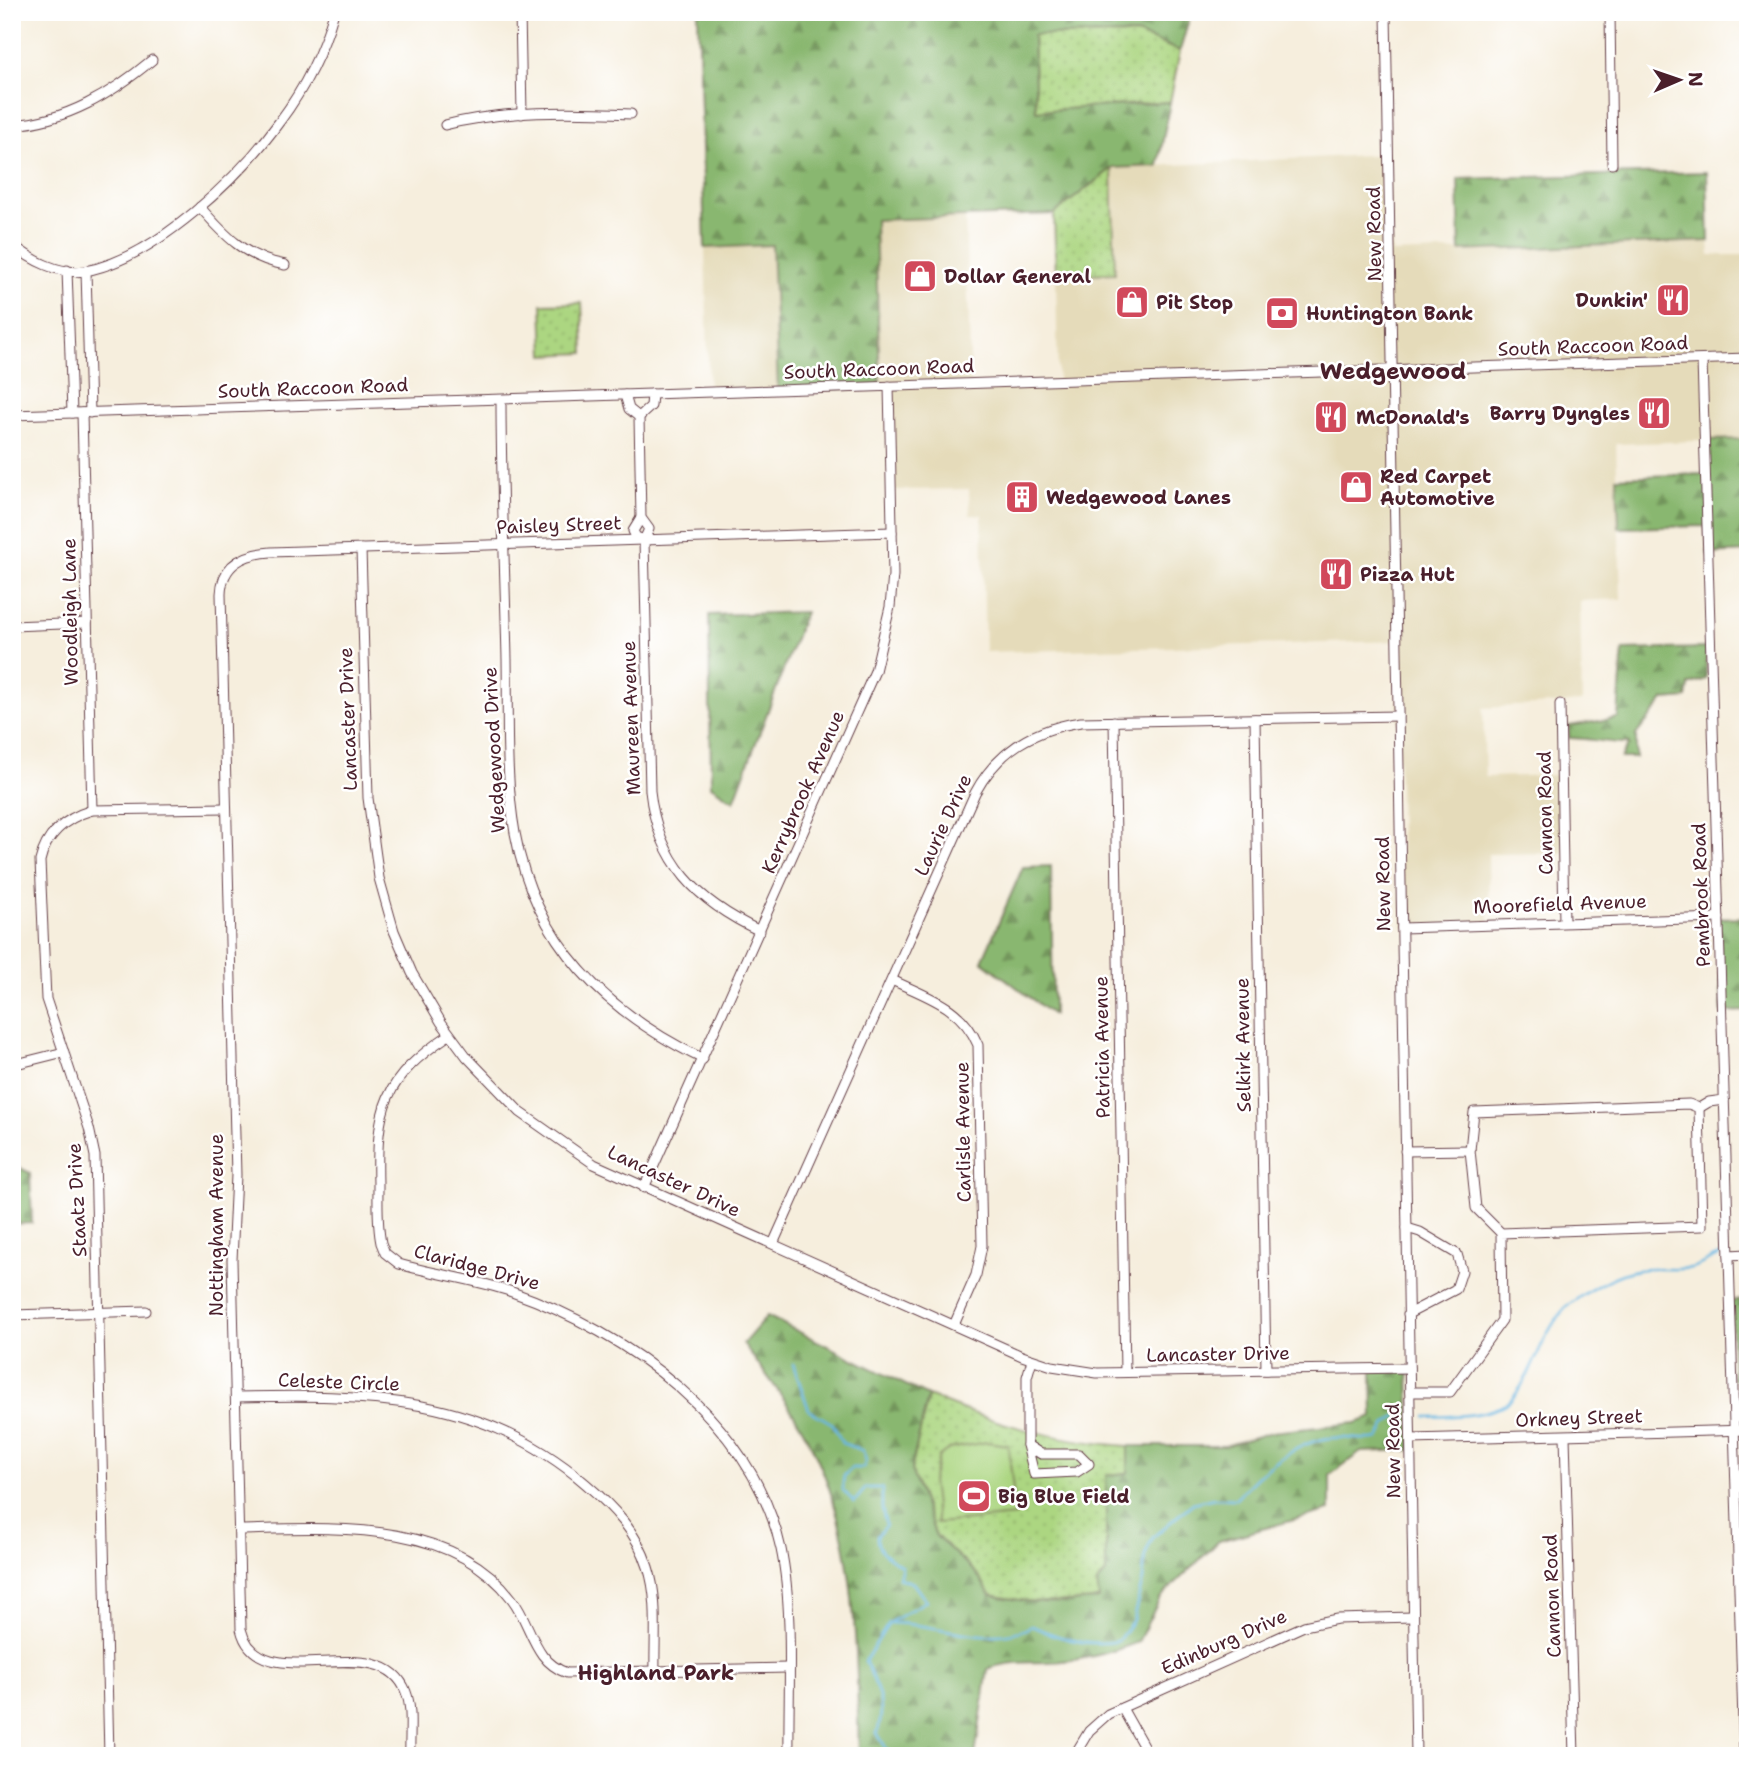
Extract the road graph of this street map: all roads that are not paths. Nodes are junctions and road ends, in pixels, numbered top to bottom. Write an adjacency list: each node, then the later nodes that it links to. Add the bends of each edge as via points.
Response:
1 (334, 12): 11 (street, via 319,53 282,119 232,179)
2 (520, 12): 6 (street)
3 (1386, 12): 18 (street, New Road)
4 (1610, 12): 10 (street)
5 (152, 60): 8 (street, via 124,84 90,103 54,117)
6 (522, 114): 7 (street); 9 (street, via 481,116)
7 (631, 114)
8 (12, 125)
9 (445, 125)
10 (1612, 164)
11 (200, 207): 13 (street, via 239,248); 15 (street, via 144,245)
12 (12, 244): 14 (street, via 37,261)
13 (285, 265)
14 (67, 270): 15 (street); 23 (street)
15 (86, 271): 23 (street)
16 (1748, 358): 17 (street, South Raccoon Road)
17 (1702, 360): 18 (street, South Raccoon Road); 39 (street, Pembrook Road)
18 (1393, 371): 19 (street, South Raccoon Road); 34 (street, New Road)
19 (888, 386): 20 (street, South Raccoon Road); 26 (street, Kerrybrook Avenue)
20 (652, 394): 21 (street, South Raccoon Road); 25 (street, via 652,406)
21 (625, 395): 22 (street, South Raccoon Road); 25 (street, via 629,410)
22 (501, 400): 23 (street, South Raccoon Road); 28 (street, Wedgewood Drive)
23 (82, 413): 24 (street, South Raccoon Road); 31 (street, Woodleigh Lane)
24 (12, 415)
25 (639, 417): 27 (street, Maureen Avenue, via 640,518 649,529)
26 (892, 532): 27 (street, Paisley Street); 42 (street, Kerrybrook Avenue, via 890,607 875,671)
27 (644, 540): 28 (street, Paisley Street); 42 (street, Maureen Avenue, via 650,791 657,826 671,859 695,890)
28 (504, 544): 29 (street, Paisley Street); 46 (street, Wedgewood Drive, via 511,805 530,889 557,941 596,989 646,1029)
29 (361, 549): 30 (street, Paisley Street, via 256,553); 44 (street, Lancaster Drive, via 368,798 374,853 400,947)
30 (231, 566): 37 (street, Nottingham Avenue, via 221,594)
31 (88, 623): 32 (street); 38 (street, Woodleigh Lane)
32 (12, 626)
33 (1560, 704): 40 (street, Cannon Road)
34 (1398, 716): 35 (street, Laurie Drive); 41 (street, New Road)
35 (1255, 719): 36 (street, Laurie Drive); 65 (street, Selkirk Avenue)
36 (1114, 721): 43 (street, Laurie Drive, via 1059,725 1039,732 1010,749 991,768 975,793); 66 (street, Patricia Avenue)
37 (226, 808): 38 (street, Staatz Drive); 68 (street, Nottingham Avenue, via 236,1175 232,1242)
38 (92, 810): 45 (street, Staatz Drive, via 53,833 40,861 43,979)
39 (1719, 918): 40 (street, Moorefield Avenue); 48 (street, Pembrook Road)
40 (1564, 922): 41 (street, Moorefield Avenue)
41 (1402, 928): 51 (street, New Road)
42 (760, 931): 46 (street, Kerrybrook Avenue)
43 (892, 981): 55 (street, Laurie Drive); 62 (street, Carlisle Avenue, via 959,1013 978,1045 982,1247 976,1275)
44 (449, 1035): 52 (street, Lancaster Drive, via 498,1092 546,1133 594,1164); 76 (street, Claridge Drive, via 406,1069 382,1110 377,1164 379,1235 385,1252 399,1264 490,1285 576,1319 641,1358 705,1414 749,1469 773,1522 785,1583)
45 (64, 1052): 47 (street); 59 (street, Staatz Drive, via 95,1156)
46 (703, 1059): 52 (street, Kerrybrook Avenue)
47 (12, 1065)
48 (1724, 1100): 49 (street); 57 (street, Pembrook Road)
49 (1699, 1108): 50 (street, via 1689,1104 1474,1112); 54 (street, via 1702,1226)
50 (1470, 1150): 51 (street); 54 (street, via 1476,1208)
51 (1405, 1151): 53 (street, New Road)
52 (644, 1188): 55 (street, Lancaster Drive)
53 (1407, 1228): 60 (street, New Road); 60 (street, via 1457,1254 1462,1270 1456,1289)
54 (1502, 1233): 67 (street, via 1502,1320 1450,1392)
55 (773, 1244): 62 (street, Lancaster Drive)
56 (1748, 1254): 57 (street)
57 (1729, 1255): 69 (street, Pembrook Road)
58 (146, 1311): 59 (street)
59 (99, 1312): 61 (street); 79 (street, Staatz Drive)
60 (1408, 1314): 64 (street, New Road)
61 (12, 1315)
62 (954, 1325): 63 (street, Lancaster Drive)
63 (1032, 1360): 66 (street, Lancaster Drive, via 1075,1371); 73 (street, via 1027,1377)
64 (1409, 1368): 65 (street, Lancaster Drive); 67 (street, New Road)
65 (1266, 1370): 66 (street, Lancaster Drive)
66 (1125, 1373)
67 (1410, 1392): 72 (street, New Road)
68 (236, 1397): 74 (street, Nottingham Avenue); 77 (street, Celeste Circle, via 348,1396 425,1405 488,1424 547,1454 613,1509 642,1549 653,1587)
69 (1734, 1430): 70 (street, Orkney Street); 71 (street, Orkney Street); 86 (street, Pembrook Road)
70 (1748, 1430)
71 (1565, 1436): 72 (street, Orkney Street); 85 (street, Cannon Road)
72 (1411, 1439): 75 (street, New Road)
73 (1027, 1445): 73 (street, via 1041,1454 1079,1454 1089,1464 1077,1472 1034,1474)
74 (239, 1530): 77 (street, via 359,1530 430,1544 472,1564 507,1593 539,1653 560,1671 578,1675); 80 (street, Nottingham Avenue, via 241,1629 250,1648 260,1657 278,1662 356,1663 391,1674 408,1699)
75 (1413, 1617): 78 (street, Edinburg Drive, via 1337,1619 1304,1626); 84 (street, New Road)
76 (787, 1668): 77 (street); 81 (street, Claridge Drive)
77 (655, 1673)
78 (1122, 1708): 82 (street, Edinburg Drive, via 1096,1723); 83 (street)
79 (109, 1756)
80 (410, 1756)
81 (789, 1756)
82 (1074, 1756)
83 (1149, 1756)
84 (1416, 1756)
85 (1574, 1756)
86 (1744, 1756)

